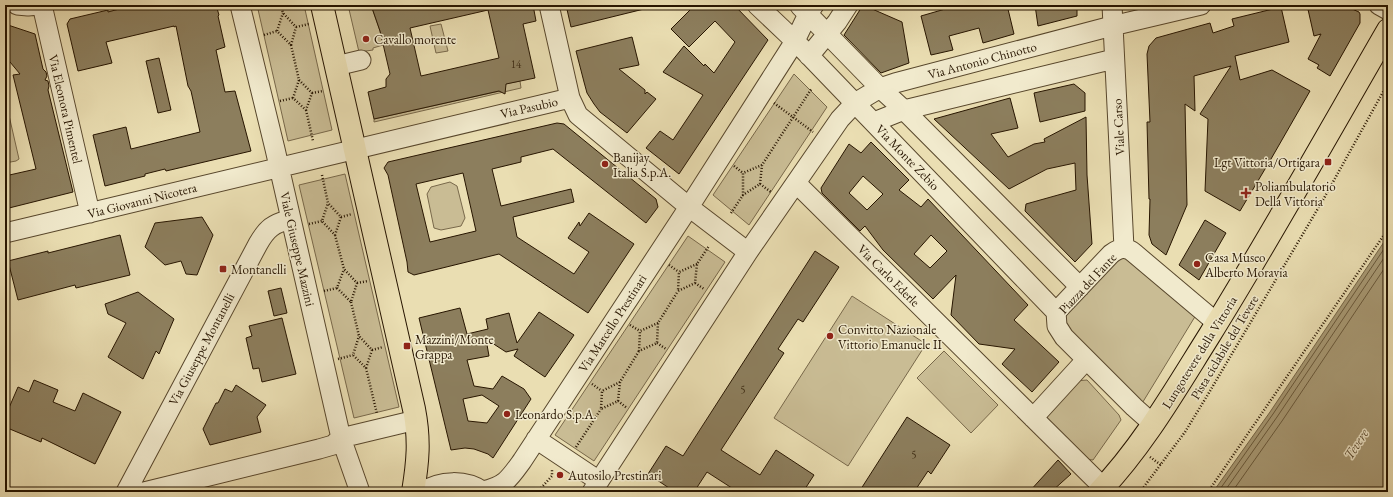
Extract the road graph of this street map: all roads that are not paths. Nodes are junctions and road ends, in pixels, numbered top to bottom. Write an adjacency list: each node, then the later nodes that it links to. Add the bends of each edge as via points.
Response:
1 (17, 5): 2 (street)
2 (38, 5)
3 (42, 5): 31 (street, Via Eleonora Pimentel)
4 (240, 5): 28 (street, Viale Giuseppe Mazzini)
5 (549, 5): 23 (street)
6 (757, 5): 17 (street, Via Monte Zebio)
7 (848, 5): 16 (street)
8 (1112, 5): 14 (street, Viale Carso)
9 (1201, 5): 14 (street, Via Antonio Chinotto)
10 (1379, 5): 12 (street)
11 (807, 8): 16 (street); 17 (street, Via Marcello Prestinari)
12 (1388, 10)
13 (317, 14): 21 (main road)
14 (1112, 26): 19 (street, Viale Carso); 22 (street, Via Antonio Chinotto)
15 (1388, 30): 38 (main road, Lungotevere della Vittoria)
16 (828, 34): 18 (street); 22 (street)
17 (795, 41): 18 (street, Via Monte Zebio); 30 (street, Via Marcello Prestinari)
18 (809, 56): 24 (street, Via Monte Zebio)
19 (1114, 59): 25 (street); 34 (street, Viale Carso)
20 (361, 60): 21 (street)
21 (336, 66): 27 (main road)
22 (880, 88): 24 (street, Via Antonio Chinotto); 25 (street)
23 (570, 98): 27 (street, Via Pasubio); 30 (street, Via Pasubio, via 578,115)
24 (855, 103): 26 (street, Via Monte Zebio); 29 (street, via 840,119)
25 (904, 110): 26 (street); 36 (street)
26 (874, 122): 37 (street, Via Monte Zebio)
27 (355, 150): 28 (street, Via Pasubio); 41 (main road)
28 (279, 167): 31 (street, Via Giovanni Nicotera); 32 (street, Viale Giuseppe Mazzini)
29 (796, 183): 35 (street); 40 (street, Via Carlo Ederle)
30 (689, 207): 35 (street); 44 (street, Via Marcello Prestinari)
31 (90, 213): 33 (street, Via Giovanni Nicotera)
32 (298, 222): 43 (street, Viale Giuseppe Mazzini); 48 (street, Via Giuseppe Montanelli, via 277,223 264,234)
33 (5, 233)
34 (1124, 248): 36 (street, Piazza del Fante, via 1111,254); 38 (street, Piazza del Fante, via 1134,253)
35 (748, 252): 45 (street)
36 (1080, 287): 37 (street, Piazza del Fante)
37 (1056, 312): 39 (street, Piazza del Fante, via 1059,330)
38 (1217, 323): 42 (main road, Lungotevere della Vittoria)
39 (1086, 360): 40 (street); 42 (street, Piazza del Fante)
40 (1033, 418): 46 (street)
41 (416, 420): 43 (street); 51 (main road, via 418,453)
42 (1153, 424): 46 (main road, Lungotevere della Vittoria)
43 (341, 438): 49 (street, via 333,445 319,449); 50 (street, Viale Giuseppe Mazzini)
44 (536, 440): 45 (street); 47 (street, Via Marcello Prestinari, via 505,482)
45 (594, 489)
46 (1101, 490)
47 (484, 491): 52 (street, via 456,482 439,484)
48 (126, 492)
49 (144, 492)
50 (360, 492)
51 (413, 492)
52 (422, 492)

